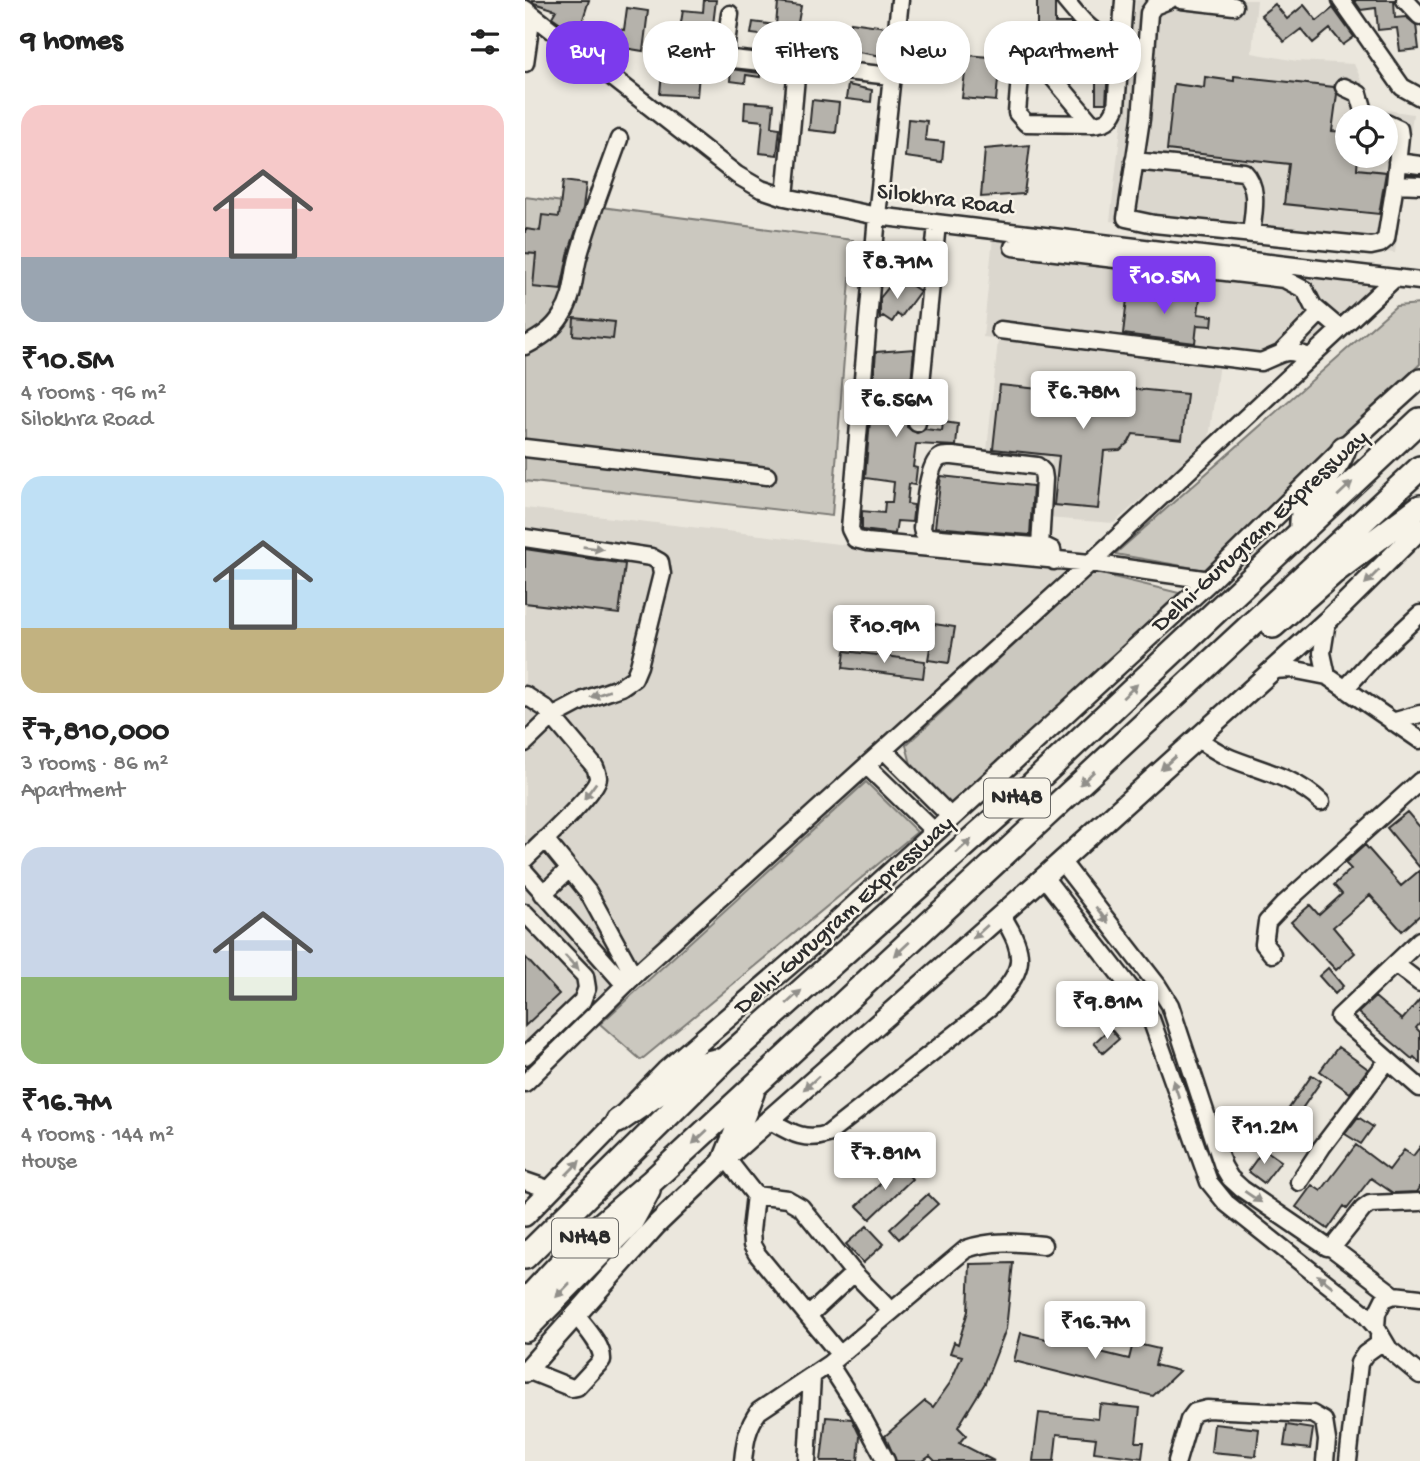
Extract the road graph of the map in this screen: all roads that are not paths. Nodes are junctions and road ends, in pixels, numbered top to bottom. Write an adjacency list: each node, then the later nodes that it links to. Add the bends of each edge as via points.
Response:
1 (900, 0): 13 (street)
2 (1065, 0): 14 (street)
3 (1123, 0): 15 (street)
4 (1169, 0): 27 (street, via 1149,13)
5 (1181, 0): 8 (street)
6 (1341, 0): 21 (street, via 1402,87)
7 (1405, 0): 11 (street)
8 (1234, 6)
9 (529, 12): 16 (street); 33 (street, Silokhra Road, via 737,175)
10 (730, 14): 12 (street)
11 (1420, 16)
12 (729, 21)
13 (898, 21)
14 (1083, 21)
15 (1122, 21)
16 (525, 63)
17 (795, 84): 33 (street)
18 (890, 84): 34 (street)
19 (1118, 84): 23 (street, via 1111,120)
20 (1344, 87): 22 (street, via 1359,94)
21 (1420, 97)
22 (1362, 105)
23 (1092, 124): 23 (street, via 1020,119 1024,57 1029,54 1040,60)
24 (1398, 128): 26 (street)
25 (619, 139): 45 (street, via 577,260 569,303 547,333)
26 (1398, 146)
27 (1135, 161): 35 (street); 37 (street, via 1244,173 1255,191)
28 (1398, 162): 29 (street)
29 (1420, 165)
30 (1396, 168): 31 (street)
31 (1395, 184): 32 (street); 37 (street, via 1386,239 1380,244)
32 (1420, 185)
33 (785, 197): 34 (street, Silokhra Road)
34 (877, 216): 36 (street, Silokhra Road); 60 (street, via 850,530 855,539 867,541)
35 (1126, 218): 37 (street); 38 (street)
36 (937, 224): 38 (street, Silokhra Road); 50 (street)
37 (1251, 234)
38 (1124, 246): 40 (street, Silokhra Road)
39 (1013, 247): 42 (street, via 1284,279 1305,290)
40 (1395, 278): 41 (street, Silokhra Road); 43 (street)
41 (1420, 281)
42 (1320, 313): 43 (street); 46 (street)
43 (1341, 329): 47 (street)
44 (1000, 330): 46 (street, via 1261,362)
45 (525, 346)
46 (1283, 351): 47 (street)
47 (1310, 357): 61 (street)
48 (1420, 379): 52 (main road)
49 (1420, 420): 56 (highway, Delhi-Gurugram Expressway / NH48, one-way to 49)
50 (917, 423)
51 (525, 448): 54 (street)
52 (1344, 449): 56 (highway, via 1308,500 1301,518); 62 (main road)
53 (1415, 472): 66 (highway, NH48)
54 (767, 476)
55 (1420, 507): 66 (highway, via 1334,572 1268,631)
56 (1303, 528): 100 (highway, Delhi-Gurugram Expressway / NH48, one-way to 56, via 1008,807)
57 (1420, 528): 64 (main road, one-way to 64)
58 (525, 538): 72 (street, one-way to 72, via 651,557 660,562 662,574 634,678)
59 (1040, 546): 59 (street, via 923,533 936,461 953,456 1037,466 1044,479); 60 (street, via 1052,550)
60 (1054, 561): 61 (street)
61 (1090, 563): 62 (street); 77 (street)
62 (1210, 580): 81 (main road)
63 (1420, 614): 69 (street, via 1372,659)
64 (1327, 621): 67 (main road); 68 (street, via 1322,653)
65 (1420, 622): 69 (street)
66 (1227, 648): 103 (highway, NH48, one-way to 103)
67 (1272, 670): 68 (street); 74 (main road)
68 (1327, 677): 69 (street)
69 (1348, 691): 73 (street)
70 (525, 695): 72 (street)
71 (1420, 714): 73 (street)
72 (552, 717): 76 (street); 83 (street, one-way to 83, via 596,767 598,778 594,788)
73 (1392, 722): 75 (street)
74 (1196, 738): 80 (street, via 1227,757 1296,782); 85 (main road, one-way to 85)
75 (1420, 740)
76 (525, 743)
77 (885, 751): 78 (street); 81 (street)
78 (867, 767): 82 (street); 96 (street)
79 (1420, 781): 93 (street, via 1267,922 1264,944)
80 (1321, 802)
81 (950, 816): 82 (main road)
82 (934, 831): 106 (main road, via 666,1071)
83 (545, 839): 84 (street); 86 (street)
84 (525, 859)
85 (1061, 861): 88 (main road); 95 (street, one-way to 95)
86 (569, 869): 89 (street); 96 (street, via 602,914)
87 (525, 872): 89 (street)
88 (1044, 877): 91 (main road); 98 (street)
89 (544, 894): 96 (street)
90 (525, 913): 99 (street, one-way to 99, via 585,976 587,988 582,1001)
91 (1001, 914): 105 (main road, one-way to 105); 105 (street, via 1020,959 1009,986 990,1007 828,1134 814,1139 796,1135)
92 (1420, 940): 94 (street)
93 (1272, 954)
94 (1395, 964): 97 (street); 101 (street, via 1339,1017)
95 (1150, 976): 98 (street); 107 (street, via 1170,1005)
96 (630, 981): 102 (street)
97 (1420, 983)
98 (1132, 991): 108 (street, one-way to 98, via 1151,1019)
99 (525, 1056)
100 (725, 1059): 106 (highway, via 699,1065); 119 (highway, Delhi-Gurugram Expressway / NH48)
101 (1388, 1060): 104 (street); 112 (street)
102 (525, 1083)
103 (755, 1086): 109 (highway); 111 (highway, NH48, one-way to 111)
104 (1420, 1088)
105 (769, 1120): 109 (main road)
106 (618, 1121): 113 (main road, one-way to 106)
107 (1213, 1138): 108 (street); 118 (street, one-way to 118, via 1230,1178)
108 (1196, 1144): 128 (street, one-way to 108, via 1363,1312 1226,1203 1209,1182)
109 (726, 1158): 114 (street); 125 (main road, via 656,1225)
110 (525, 1181): 113 (street)
111 (652, 1181): 123 (highway, NH48, via 581,1242); 127 (highway, one-way to 127, via 631,1222)
112 (1299, 1182)
113 (551, 1190): 116 (main road)
114 (755, 1195): 120 (street, via 787,1199 801,1207); 126 (street, via 752,1245)
115 (1420, 1202): 118 (street, via 1370,1204)
116 (525, 1216)
117 (1043, 1245): 124 (street, via 985,1242 966,1249)
118 (1332, 1248): 121 (street)
119 (525, 1257)
120 (854, 1273): 124 (street); 126 (street)
121 (1394, 1295): 122 (street); 128 (street, via 1384,1299 1377,1313)
122 (1420, 1298)
123 (525, 1302)
124 (891, 1311): 129 (street)
125 (575, 1314): 130 (main road); 130 (street, via 598,1346 602,1360 572,1388)
126 (808, 1316): 129 (street)
127 (525, 1330)
128 (1377, 1331): 131 (street, via 1389,1349); 138 (street, via 1378,1344 1359,1363)
129 (834, 1359): 132 (street); 135 (street)
130 (526, 1371)
131 (1420, 1375)
132 (812, 1377): 133 (street, via 759,1411 746,1436); 134 (street)
133 (743, 1461)
134 (807, 1461)
135 (885, 1461)
136 (1177, 1461): 137 (street, via 1189,1420 1195,1412 1207,1409 1312,1414 1324,1421)
137 (1325, 1461)
138 (1348, 1461)

